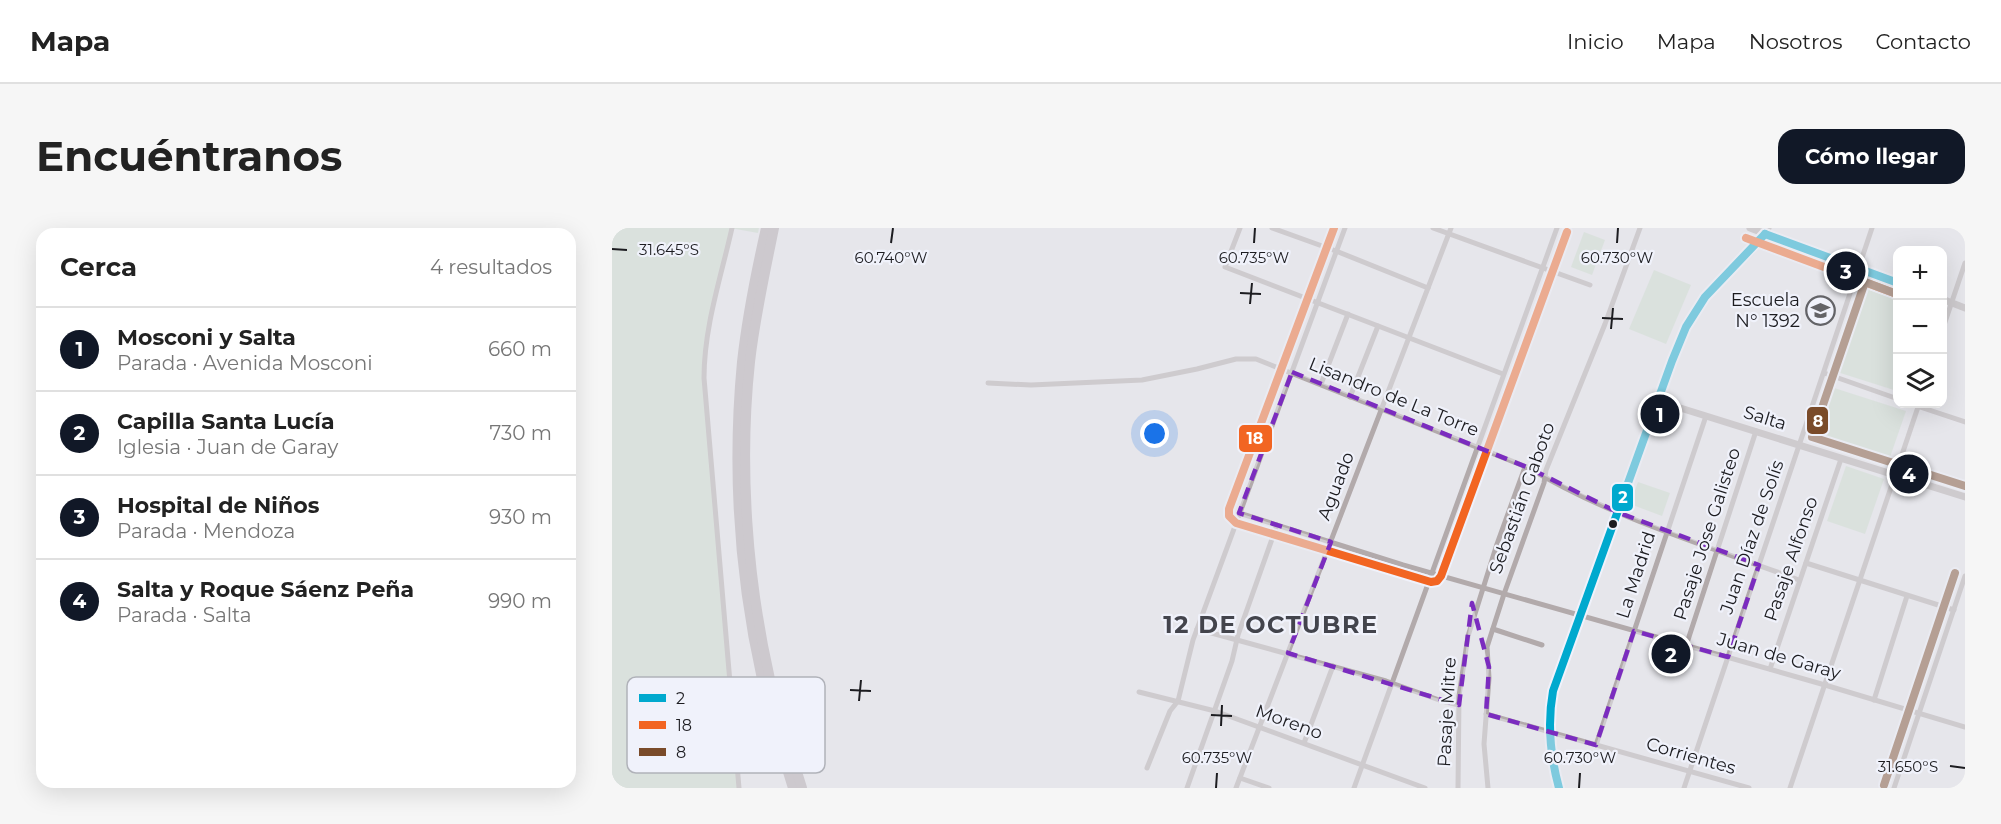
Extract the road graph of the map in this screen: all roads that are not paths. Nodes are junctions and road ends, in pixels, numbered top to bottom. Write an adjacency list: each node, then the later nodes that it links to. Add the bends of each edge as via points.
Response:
1 (732, 228): 80 (street, via 707,335 704,368)
2 (766, 228): 32 (highway, via 748,321)
3 (774, 228): 32 (highway)
4 (1240, 228): 21 (street, via 1225,267)
5 (1272, 228): 14 (street)
6 (1345, 228): 14 (street)
7 (1433, 228): 12 (street)
8 (1557, 228): 16 (street)
9 (1640, 228): 50 (street, Sebastián Gaboto)
10 (1750, 228): 13 (street)
11 (1872, 228): 17 (street, Juan Díaz de Solís)
12 (1450, 231): 16 (street); 20 (street, Aguado)
13 (1767, 231): 17 (street); 37 (street, via 1695,312)
14 (1336, 251): 20 (street); 21 (street)
15 (1965, 262): 23 (street)
16 (1541, 267): 19 (street); 31 (street)
17 (1859, 269): 18 (street); 30 (street, Juan Díaz de Solís)
18 (1893, 281)
19 (1590, 285)
20 (1428, 288): 28 (street, Aguado)
21 (1317, 302): 25 (street); 29 (street)
22 (1947, 302): 23 (street)
23 (1952, 303): 24 (street); 26 (street)
24 (1965, 308)
25 (1348, 314): 27 (street); 34 (street)
26 (1947, 317)
27 (1378, 326): 28 (street); 35 (street)
28 (1410, 338): 31 (street); 41 (street, Aguado)
29 (1292, 372): 33 (street, Lisandro de La Torre, via 1242,358 1142,380); 34 (street, Lisandro de La Torre); 53 (street)
30 (1824, 373): 36 (street); 45 (street, Juan Díaz de Solís)
31 (1503, 374): 46 (street)
32 (745, 379): 38 (highway)
33 (988, 383)
34 (1322, 384): 35 (street, Lisandro de La Torre)
35 (1350, 397): 41 (street, Lisandro de La Torre)
36 (1893, 397)
37 (1658, 400): 42 (street, Salta); 52 (street)
38 (743, 403): 81 (highway, via 739,481 742,535 751,621); 82 (highway, via 749,534 759,620)
39 (1917, 408): 49 (street)
40 (1926, 408): 43 (street)
41 (1382, 409): 46 (street, Lisandro de La Torre); 56 (street, Aguado)
42 (1706, 416): 44 (street, Salta); 55 (street, La Madrid)
43 (1965, 422)
44 (1756, 431): 45 (street, Salta); 57 (street, Pasaje Jose Galisteo)
45 (1799, 444): 47 (street, Salta); 59 (street, Juan Díaz de Solís)
46 (1477, 447): 48 (street, Lisandro de La Torre); 60 (street)
47 (1841, 459): 49 (street, Salta); 58 (street, Pasaje Alfonso)
48 (1525, 467): 50 (street, Lisandro de La Torre); 64 (street, Pasaje Mitre)
49 (1895, 475): 51 (street, Salta); 63 (street)
50 (1544, 477): 52 (street, Lisandro de La Torre); 65 (street, Sebastián Gaboto)
51 (1965, 497)
52 (1617, 512): 55 (street, Lisandro de La Torre); 69 (street)
53 (1239, 513): 54 (street, Juan de Garay); 70 (street)
54 (1277, 525): 56 (street, Juan de Garay); 73 (street)
55 (1667, 531): 57 (street, Lisandro de La Torre); 72 (street, La Madrid)
56 (1331, 542): 60 (street, Juan de Garay); 76 (street, Aguado)
57 (1716, 550): 59 (street, Lisandro de La Torre); 75 (street, Pasaje Jose Galisteo)
58 (1806, 563): 62 (street, Pasaje Alfonso); 63 (street)
59 (1759, 565): 62 (street, Lisandro de La Torre); 77 (street, Juan Díaz de Solís)
60 (1431, 572): 64 (street, Juan de Garay); 83 (street)
61 (1965, 576): 66 (street)
62 (1799, 580): 79 (street, Pasaje Alfonso)
63 (1860, 581): 67 (street); 84 (street)
64 (1482, 587): 65 (street, Juan de Garay); 88 (street, Pasaje Mitre, via 1468,636)
65 (1504, 594): 69 (street, Juan de Garay); 71 (street, Sebastián Gaboto)
66 (1962, 595): 68 (street)
67 (1907, 596): 68 (street); 86 (street)
68 (1954, 610): 91 (street)
69 (1580, 615): 72 (street, Juan de Garay); 94 (street, via 1553,691)
70 (1197, 629): 73 (street); 87 (street)
71 (1492, 629): 74 (street); 90 (street, Sebastián Gaboto, via 1486,654)
72 (1634, 631): 75 (street, Juan de Garay); 96 (street, La Madrid)
73 (1237, 641): 76 (street); 89 (street)
74 (1542, 645)
75 (1686, 646): 77 (street, Juan de Garay)
76 (1288, 653): 78 (street); 92 (street, Aguado)
77 (1728, 657): 79 (street, Juan de Garay); 99 (street, Juan Díaz de Solís)
78 (1334, 666): 83 (street); 95 (street)
79 (1770, 669): 84 (street, Juan de Garay)
80 (730, 677)
81 (763, 677)
82 (771, 677)
83 (1392, 684): 88 (street); 97 (street)
84 (1825, 685): 86 (street, Juan de Garay); 118 (street)
85 (1139, 692): 87 (street, Moreno)
86 (1874, 700): 91 (street, Juan de Garay)
87 (1178, 701): 89 (street, Moreno); 98 (street, via 1170,711)
88 (1459, 705): 113 (street, Pasaje Mitre)
89 (1215, 711): 92 (street, Moreno); 108 (street)
90 (1486, 714): 94 (street, Corrientes); 114 (street, Sebastián Gaboto)
91 (1919, 714): 93 (street, Juan de Garay); 119 (street)
92 (1260, 727): 95 (street, Moreno); 103 (street, Aguado)
93 (1965, 727)
94 (1549, 731): 96 (street, Corrientes); 115 (street, via 1551,758)
95 (1304, 743): 97 (street, Moreno)
96 (1596, 745): 99 (street, Corrientes)
97 (1362, 765): 104 (street, Moreno); 111 (street)
98 (1148, 768)
99 (1689, 771): 116 (street, Juan Díaz de Solís); 117 (street, Corrientes)
100 (738, 773): 105 (street)
101 (789, 773): 106 (highway)
102 (797, 773): 107 (highway)
103 (1240, 778): 109 (street, Aguado); 110 (street)
104 (1415, 786): 112 (street, Moreno)
105 (739, 788)
106 (793, 788)
107 (802, 788)
108 (1187, 788)
109 (1236, 788)
110 (1269, 788)
111 (1354, 788)
112 (1425, 788)
113 (1458, 788)
114 (1488, 788)
115 (1560, 788)
116 (1684, 788)
117 (1749, 788)
118 (1790, 788)
119 (1894, 788)

